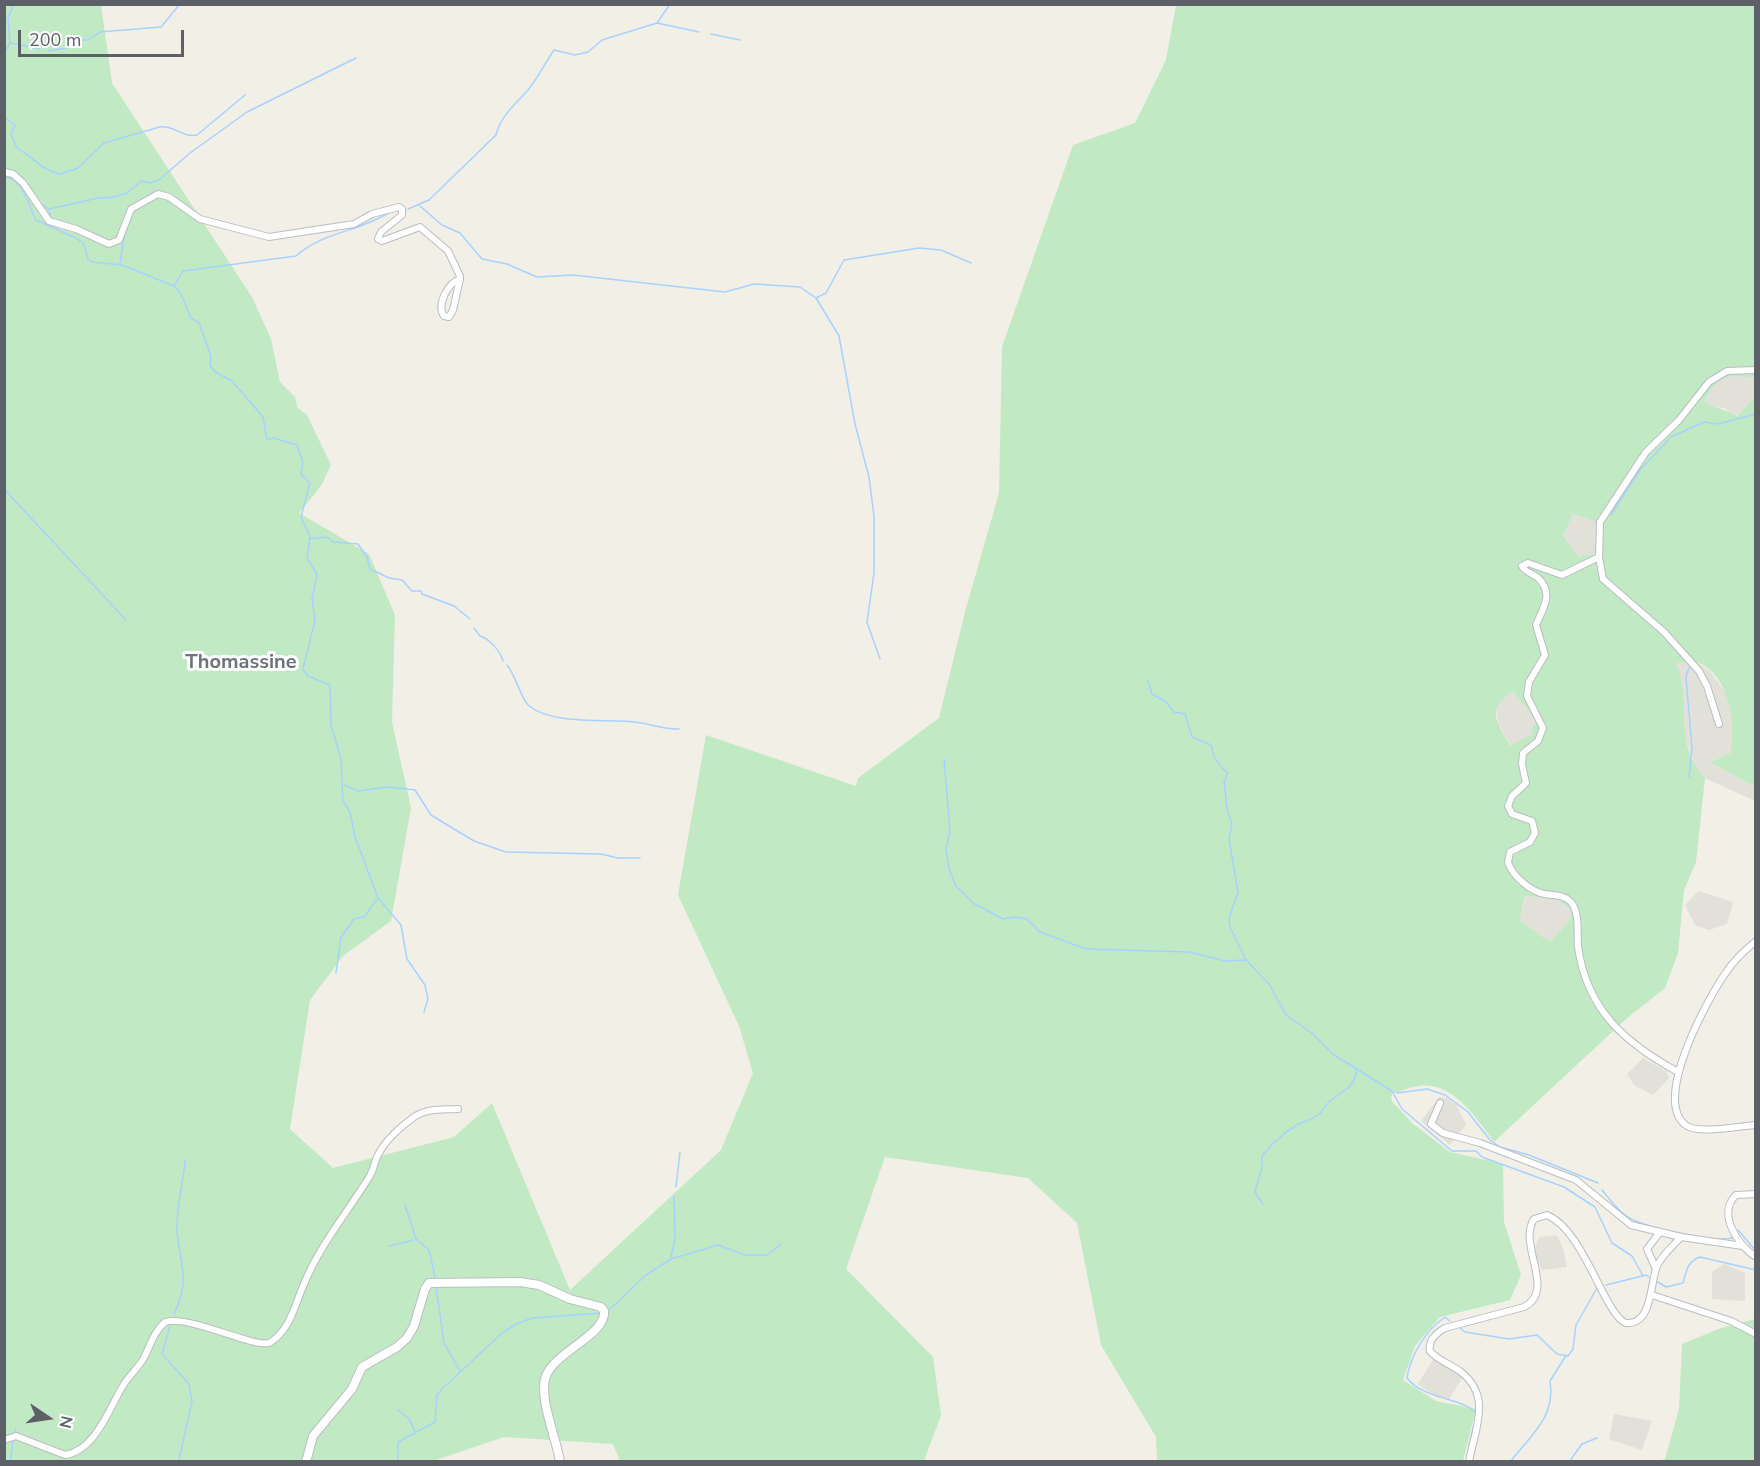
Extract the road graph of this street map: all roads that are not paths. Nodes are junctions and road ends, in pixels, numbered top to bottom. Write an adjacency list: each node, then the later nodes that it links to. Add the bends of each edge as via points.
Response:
1 (4, 172): 2 (street, via 23,183 49,221 109,244 119,240 131,209 158,194 169,197 200,219 269,237 354,224 399,207 402,215 379,234 378,240 423,228 448,251)
2 (460, 279): 2 (street, via 453,313 444,316 441,311 448,287)
3 (1755, 370): 4 (street, via 1727,371 1714,377 1646,452 1600,519)
4 (1599, 556): 5 (street, via 1601,574 1610,587 1664,632 1699,671); 7 (street, via 1562,575 1528,563 1522,566 1540,581 1547,596 1536,625 1545,656 1529,682 1527,696 1543,729 1537,743 1523,753 1526,783 1512,796 1508,806 1512,814 1532,821 1535,833 1530,842 1510,852 1508,863 1532,889 1564,897 1572,904 1582,964 1598,1004 1639,1050)
5 (1719, 724)
6 (1755, 940): 7 (street, via 1726,972)
7 (1678, 1072): 10 (street, via 1676,1106 1687,1126 1703,1129)
8 (1440, 1103): 12 (street, via 1431,1124 1441,1132 1576,1180 1629,1223)
9 (458, 1109): 19 (street, via 431,1110 414,1117 379,1153 368,1179 330,1232 304,1283 296,1310 273,1341 261,1345 179,1321 165,1322 81,1448 65,1455 16,1436)
10 (1755, 1125)
11 (1755, 1194): 14 (street, via 1738,1194 1728,1208 1730,1223)
12 (1660, 1233): 13 (street); 16 (street, via 1647,1249)
13 (1682, 1238): 14 (street); 16 (street)
14 (1743, 1246): 15 (street)
15 (1755, 1257)
16 (1656, 1269): 17 (street)
17 (1652, 1295): 18 (street, via 1722,1317); 22 (street, via 1637,1320 1630,1324 1620,1321 1598,1279 1561,1224 1547,1215 1534,1219 1528,1236 1537,1279 1534,1299 1524,1307 1445,1328 1430,1345 1436,1357 1465,1375 1479,1401 1480,1414)
18 (1755, 1334)
19 (4, 1440)
20 (306, 1461): 21 (street, via 313,1436 352,1389 362,1367 407,1338 429,1283 520,1282 538,1285 604,1311 603,1321 555,1362 546,1377 544,1399)
21 (560, 1461)
22 (1469, 1461)

